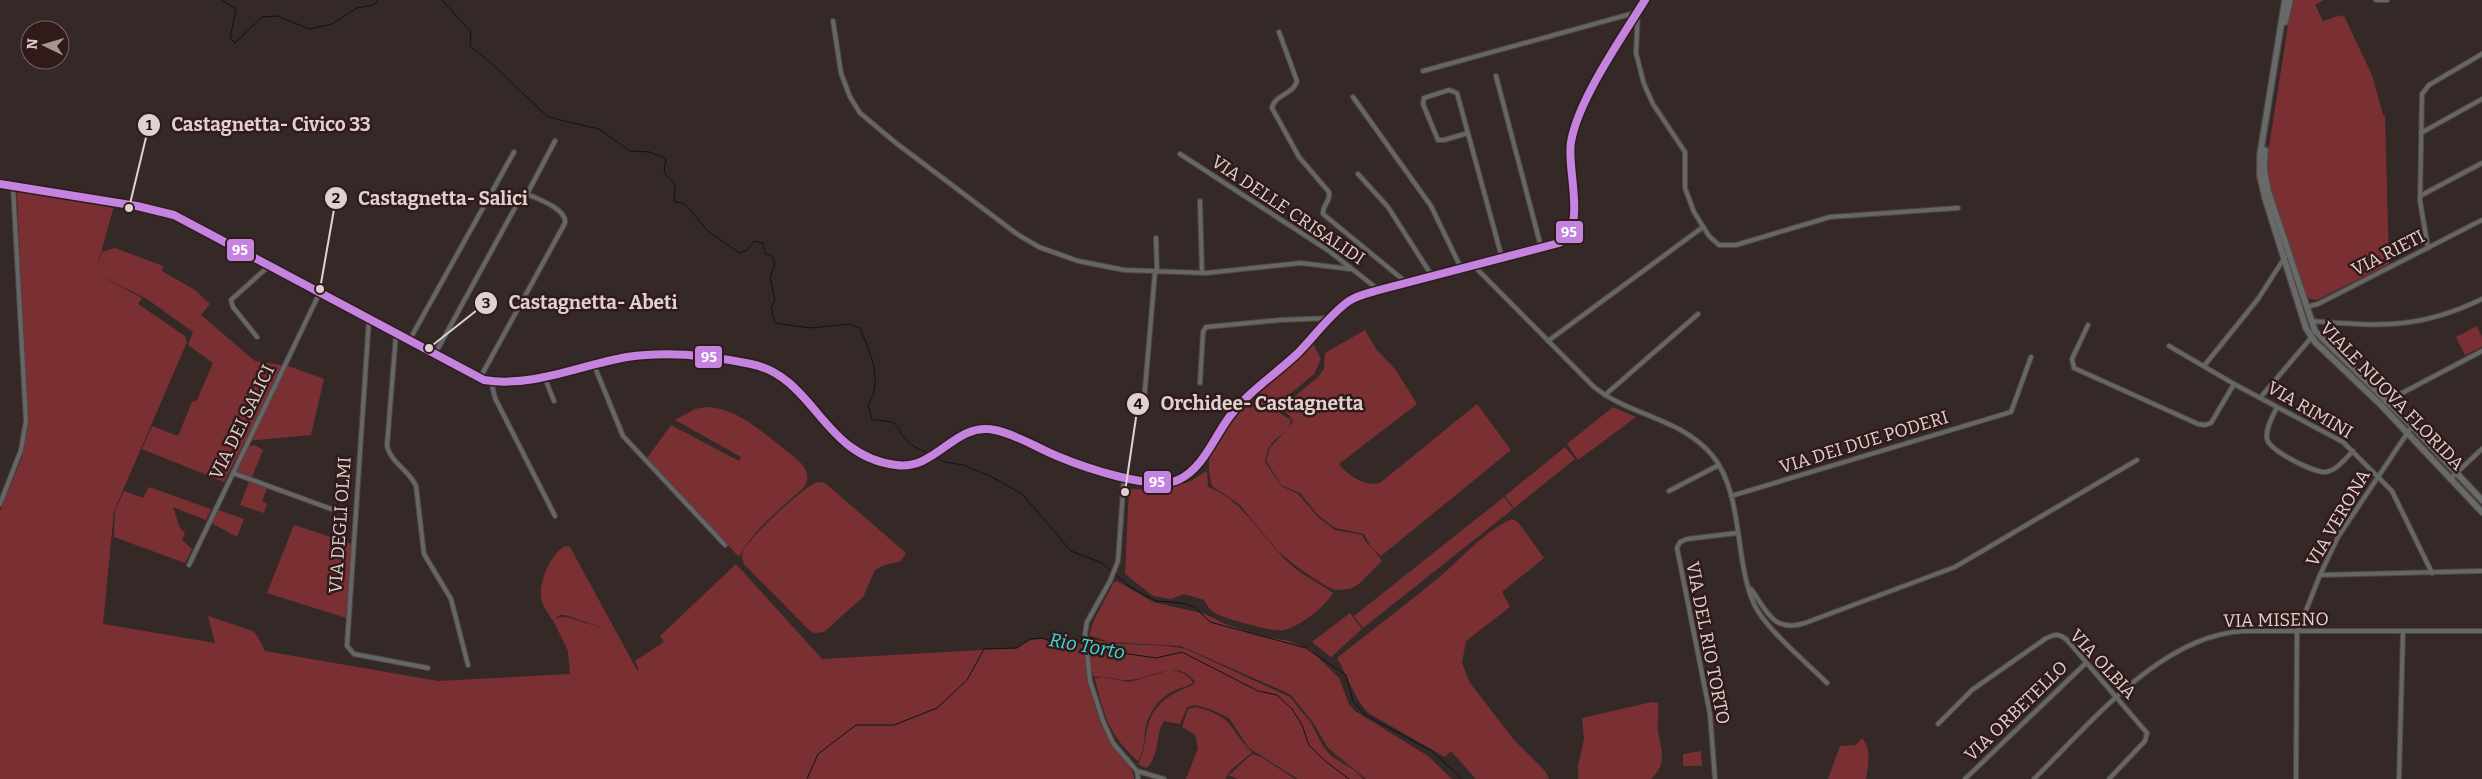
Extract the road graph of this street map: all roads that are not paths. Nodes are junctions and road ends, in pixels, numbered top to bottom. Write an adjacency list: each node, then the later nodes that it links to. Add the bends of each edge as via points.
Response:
1 (1645, 0): 6 (street)
2 (2285, 0): 34 (street, VIALE NUOVA FLORIDA, via 2260,160 2264,192)
3 (2290, 0): 32 (street, VIALE NUOVA FLORIDA, via 2263,159 2268,191)
4 (2376, 0): 5 (street)
5 (2387, 0)
6 (1638, 12): 10 (street); 28 (street, via 1636,48 1641,74 1651,100 1685,152 1685,191); 30 (street, via 1575,125 1570,152 1575,209 1572,228 1564,240)
7 (833, 21): 39 (street, via 838,64 850,97 863,116 896,143 1039,247 1100,266)
8 (1280, 32): 42 (street, via 1297,81 1294,88 1273,103 1272,110 1299,157 1329,192 1323,214)
9 (2482, 54): 15 (street, via 2424,89)
10 (1423, 71)
11 (1496, 76): 30 (street)
12 (1354, 98): 37 (street, via 1431,206)
13 (2482, 99): 15 (street)
14 (1468, 133): 14 (street, via 1455,91 1424,98 1423,104 1438,140); 33 (street)
15 (2420, 133): 24 (street)
16 (555, 141): 23 (street)
17 (514, 152): 56 (street)
18 (1180, 154): 38 (street, VIA DELLE CRISALIDI, via 1322,247)
19 (2482, 163): 24 (street)
20 (1358, 174): 41 (street, via 1388,207)
21 (0, 184): 22 (street)
22 (13, 186): 35 (street, via 163,212); 88 (street, via 26,420 21,450)
23 (527, 194): 59 (street, via 522,196); 64 (street, via 566,218)
24 (2420, 196): 31 (street)
25 (1200, 201): 40 (street)
26 (1958, 208): 28 (street, via 1825,218 1728,246 1717,244)
27 (2482, 220): 31 (street, VIA RIETI)
28 (1703, 227): 55 (street)
29 (1156, 238): 39 (street)
30 (1541, 247): 33 (street)
31 (2428, 248): 46 (street, VIA RIETI, via 2318,304)
32 (2288, 252): 34 (street); 46 (street, VIALE NUOVA FLORIDA)
33 (1502, 258): 36 (street)
34 (2284, 258): 54 (street, VIALE NUOVA FLORIDA); 62 (street, via 2258,299)
35 (269, 266): 44 (street); 53 (street, via 231,300 232,307)
36 (1474, 266): 37 (street); 55 (street)
37 (1462, 268): 41 (street)
38 (1350, 269): 40 (street, via 1301,264); 43 (street, VIA DELLE CRISALIDI)
39 (1156, 272): 40 (street); 71 (street)
40 (1202, 273)
41 (1432, 276): 42 (street)
42 (1407, 283): 43 (street)
43 (1379, 290): 48 (street, via 1353,298)
44 (320, 292): 49 (street); 80 (street, VIA DEI SALICI)
45 (2482, 299): 50 (street, via 2448,315 2412,324)
46 (2306, 307): 50 (street, VIALE NUOVA FLORIDA)
47 (1698, 314): 68 (street)
48 (1331, 318): 66 (street, via 1206,327); 83 (street, via 1290,361 1238,406 1187,474 1160,484)
49 (370, 319): 52 (street); 104 (street, VIA DEGLI OLMI, via 346,644 354,654)
50 (2310, 320): 72 (street, VIALE NUOVA FLORIDA, via 2318,335)
51 (2088, 325): 67 (street, via 2072,358 2074,368 2198,424 2211,423)
52 (396, 334): 56 (street); 103 (street, via 387,448 416,486 424,554 451,599)
53 (257, 337)
54 (2312, 338): 69 (street); 72 (street, VIALE NUOVA FLORIDA)
55 (1548, 340): 68 (street, via 1591,385)
56 (409, 341): 59 (street)
57 (2169, 346): 62 (street, VIA RIMINI)
58 (2482, 351): 72 (street)
59 (435, 354): 64 (street)
60 (2031, 357): 86 (street, VIA DEI DUE PODERI, via 2011,412)
61 (594, 364): 63 (street); 83 (street, via 626,357 666,355 763,367 790,382 834,434 855,452 897,466 911,466 929,459 970,431 993,429 1062,458); 93 (street, via 623,436)
62 (2204, 366): 67 (street, VIA RIMINI)
63 (544, 376): 65 (street, via 512,382); 70 (street)
64 (480, 378): 65 (street)
65 (491, 381): 91 (street, via 496,401)
66 (1200, 383)
67 (2234, 384): 69 (street, VIA RIMINI)
68 (1605, 395): 79 (street, via 1685,431 1702,444)
69 (2260, 398): 73 (street, VIA RIMINI)
70 (554, 401)
71 (1144, 401)
72 (2383, 403): 74 (street, VIALE NUOVA FLORIDA); 75 (street, VIALE NUOVA FLORIDA)
73 (2277, 406): 77 (street, VIA RIMINI, via 2337,438); 77 (street, via 2267,435 2276,450 2310,469 2323,472 2338,466)
74 (2412, 426): 75 (street, VIA VERONA); 81 (street, VIALE NUOVA FLORIDA)
75 (2408, 432): 82 (street, VIA VERONA); 84 (street, VIALE NUOVA FLORIDA)
76 (2482, 449): 81 (street)
77 (2353, 451): 82 (street, VIA RIMINI)
78 (2138, 460): 98 (street, via 1955,567 1805,623 1787,626 1777,623)
79 (1719, 465): 85 (street); 86 (street)
80 (233, 473): 89 (street); 94 (street, VIA DEI SALICI)
81 (2457, 473): 84 (street); 87 (street, VIALE NUOVA FLORIDA)
82 (2378, 475): 96 (street, VIA RIMINI, via 2395,496); 97 (street, VIA VERONA, via 2343,529)
83 (1124, 477): 108 (street, via 1117,564 1088,620 1086,650 1091,684 1106,730)
84 (2451, 478): 90 (street, VIALE NUOVA FLORIDA)
85 (1669, 491)
86 (1730, 496): 92 (street)
87 (2482, 500)
88 (0, 504)
89 (334, 510)
90 (2482, 512)
91 (556, 516)
92 (1737, 533): 98 (street); 112 (street, VIA DEL RIO TORTO, via 1687,539 1677,548 1710,714)
93 (725, 545)
94 (189, 565)
95 (2482, 571): 96 (street)
96 (2432, 572): 97 (street)
97 (2320, 575): 101 (street, VIA VERONA)
98 (1748, 586): 105 (street, via 1763,618)
99 (2403, 631): 100 (street, VIA MISENO); 101 (street, VIA MISENO); 116 (street)
100 (2482, 631)
101 (2297, 633): 106 (street, VIA MISENO, via 2235,632 2206,638 2158,665); 115 (street, VIA VERONA)
102 (2086, 663): 106 (street, VIA OLBIA); 107 (street, VIA OLBIA, via 2063,637 2051,636 1972,690); 113 (street, VIA ORBETELLO)
103 (468, 664)
104 (428, 668)
105 (1827, 683)
106 (2117, 698): 109 (street, VIA OLBIA, via 2148,736); 114 (street, VIA MISENO)
107 (1938, 724)
108 (1136, 771): 110 (street); 111 (street)
109 (2112, 778)
110 (1138, 779)
111 (1164, 779)
112 (1715, 779)
113 (1966, 779)
114 (2034, 779)
115 (2296, 779)
116 (2399, 779)

